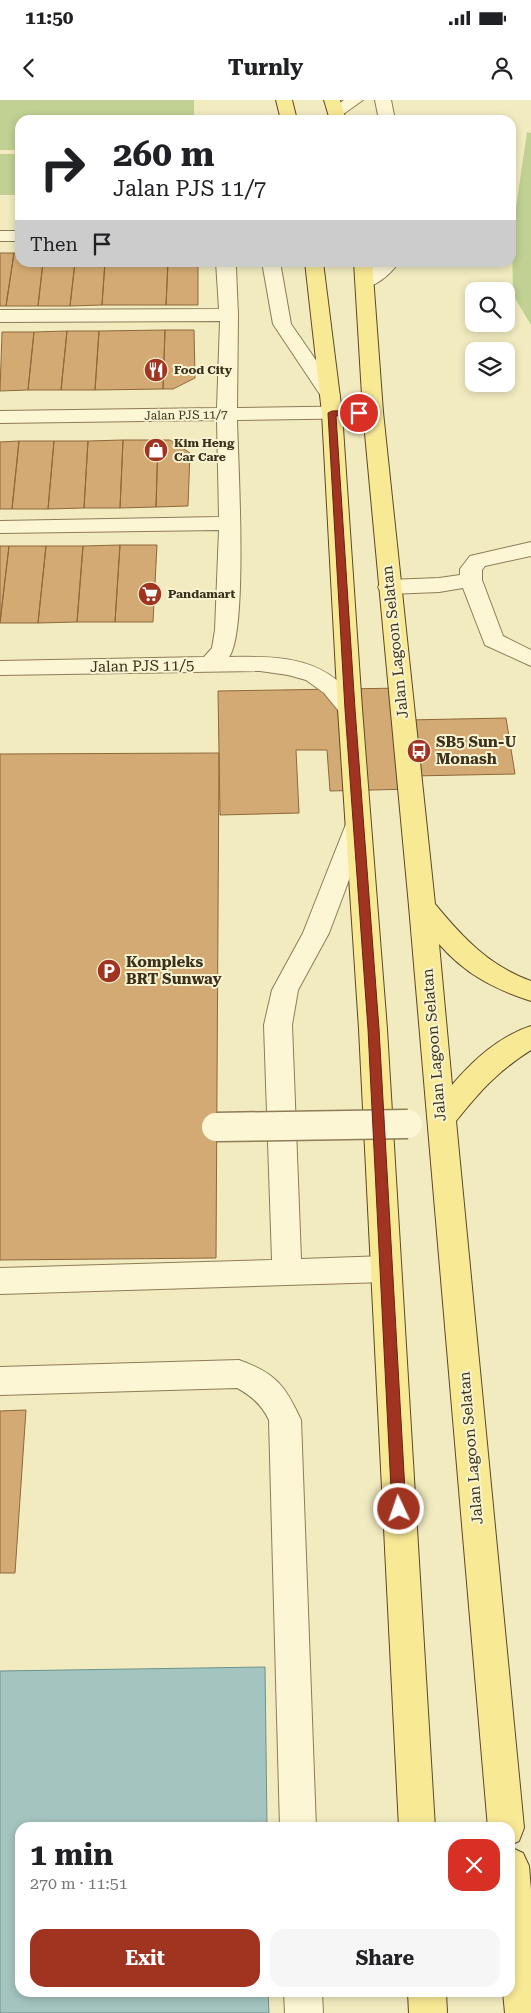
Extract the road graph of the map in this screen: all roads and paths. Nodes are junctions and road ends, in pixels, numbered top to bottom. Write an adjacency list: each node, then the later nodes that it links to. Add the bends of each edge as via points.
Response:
1 (284, 100): 5 (main road)
2 (355, 100): 4 (street)
3 (383, 100): 6 (street)
4 (335, 111)
5 (288, 115)
6 (386, 115)
7 (0, 236): 8 (street)
8 (15, 236)
9 (228, 267): 15 (street, Jalan PJS 11/5)
10 (272, 267): 17 (street, via 282,324)
11 (315, 267): 17 (main road)
12 (363, 267): 14 (main road, Jalan Lagoon Selatan)
13 (384, 267): 14 (street)
14 (365, 283): 18 (main road, Jalan Lagoon Selatan)
15 (229, 314): 16 (street); 19 (street, Jalan PJS 11/5)
16 (0, 316)
17 (331, 404): 18 (street, Jalan PJS 11/7); 19 (street, Jalan PJS 11/7); 29 (main road)
18 (373, 412): 25 (main road, Jalan Lagoon Selatan)
19 (227, 414): 20 (street, Jalan PJS 11/7); 21 (street, Jalan PJS 11/5)
20 (0, 418)
21 (230, 523): 22 (street); 27 (street, Jalan PJS 11/5, via 226,630 223,648)
22 (0, 527)
23 (531, 549): 24 (street, via 478,562 471,569)
24 (471, 580): 25 (street, via 439,586); 26 (street, via 493,640)
25 (389, 587): 31 (main road, Jalan Lagoon Selatan)
26 (528, 654)
27 (210, 665): 28 (street, Jalan PJS 11/5); 29 (street, via 260,664 311,673 330,685)
28 (0, 668)
29 (350, 709): 30 (main road)
30 (358, 824): 37 (main road); 38 (street, via 316,933 285,990 278,1025)
31 (422, 906): 32 (main road, via 452,944 478,968 509,985); 34 (main road, Jalan Lagoon Selatan)
32 (531, 991)
33 (531, 1037): 34 (main road, via 498,1057 472,1081)
34 (440, 1119): 43 (main road, Jalan Lagoon Selatan)
35 (408, 1124): 36 (street, bridge)
36 (216, 1126)
37 (386, 1270): 38 (street); 42 (main road)
38 (288, 1272): 39 (street)
39 (0, 1281)
40 (0, 1381): 41 (street, via 239,1374 260,1383 276,1399 285,1420)
41 (298, 1822)
42 (418, 1822)
43 (505, 1822)
44 (515, 1918): 49 (main road)
45 (303, 1997): 47 (street)
46 (427, 1997): 48 (main road)
47 (304, 2013)
48 (428, 2013)
49 (524, 2013)

